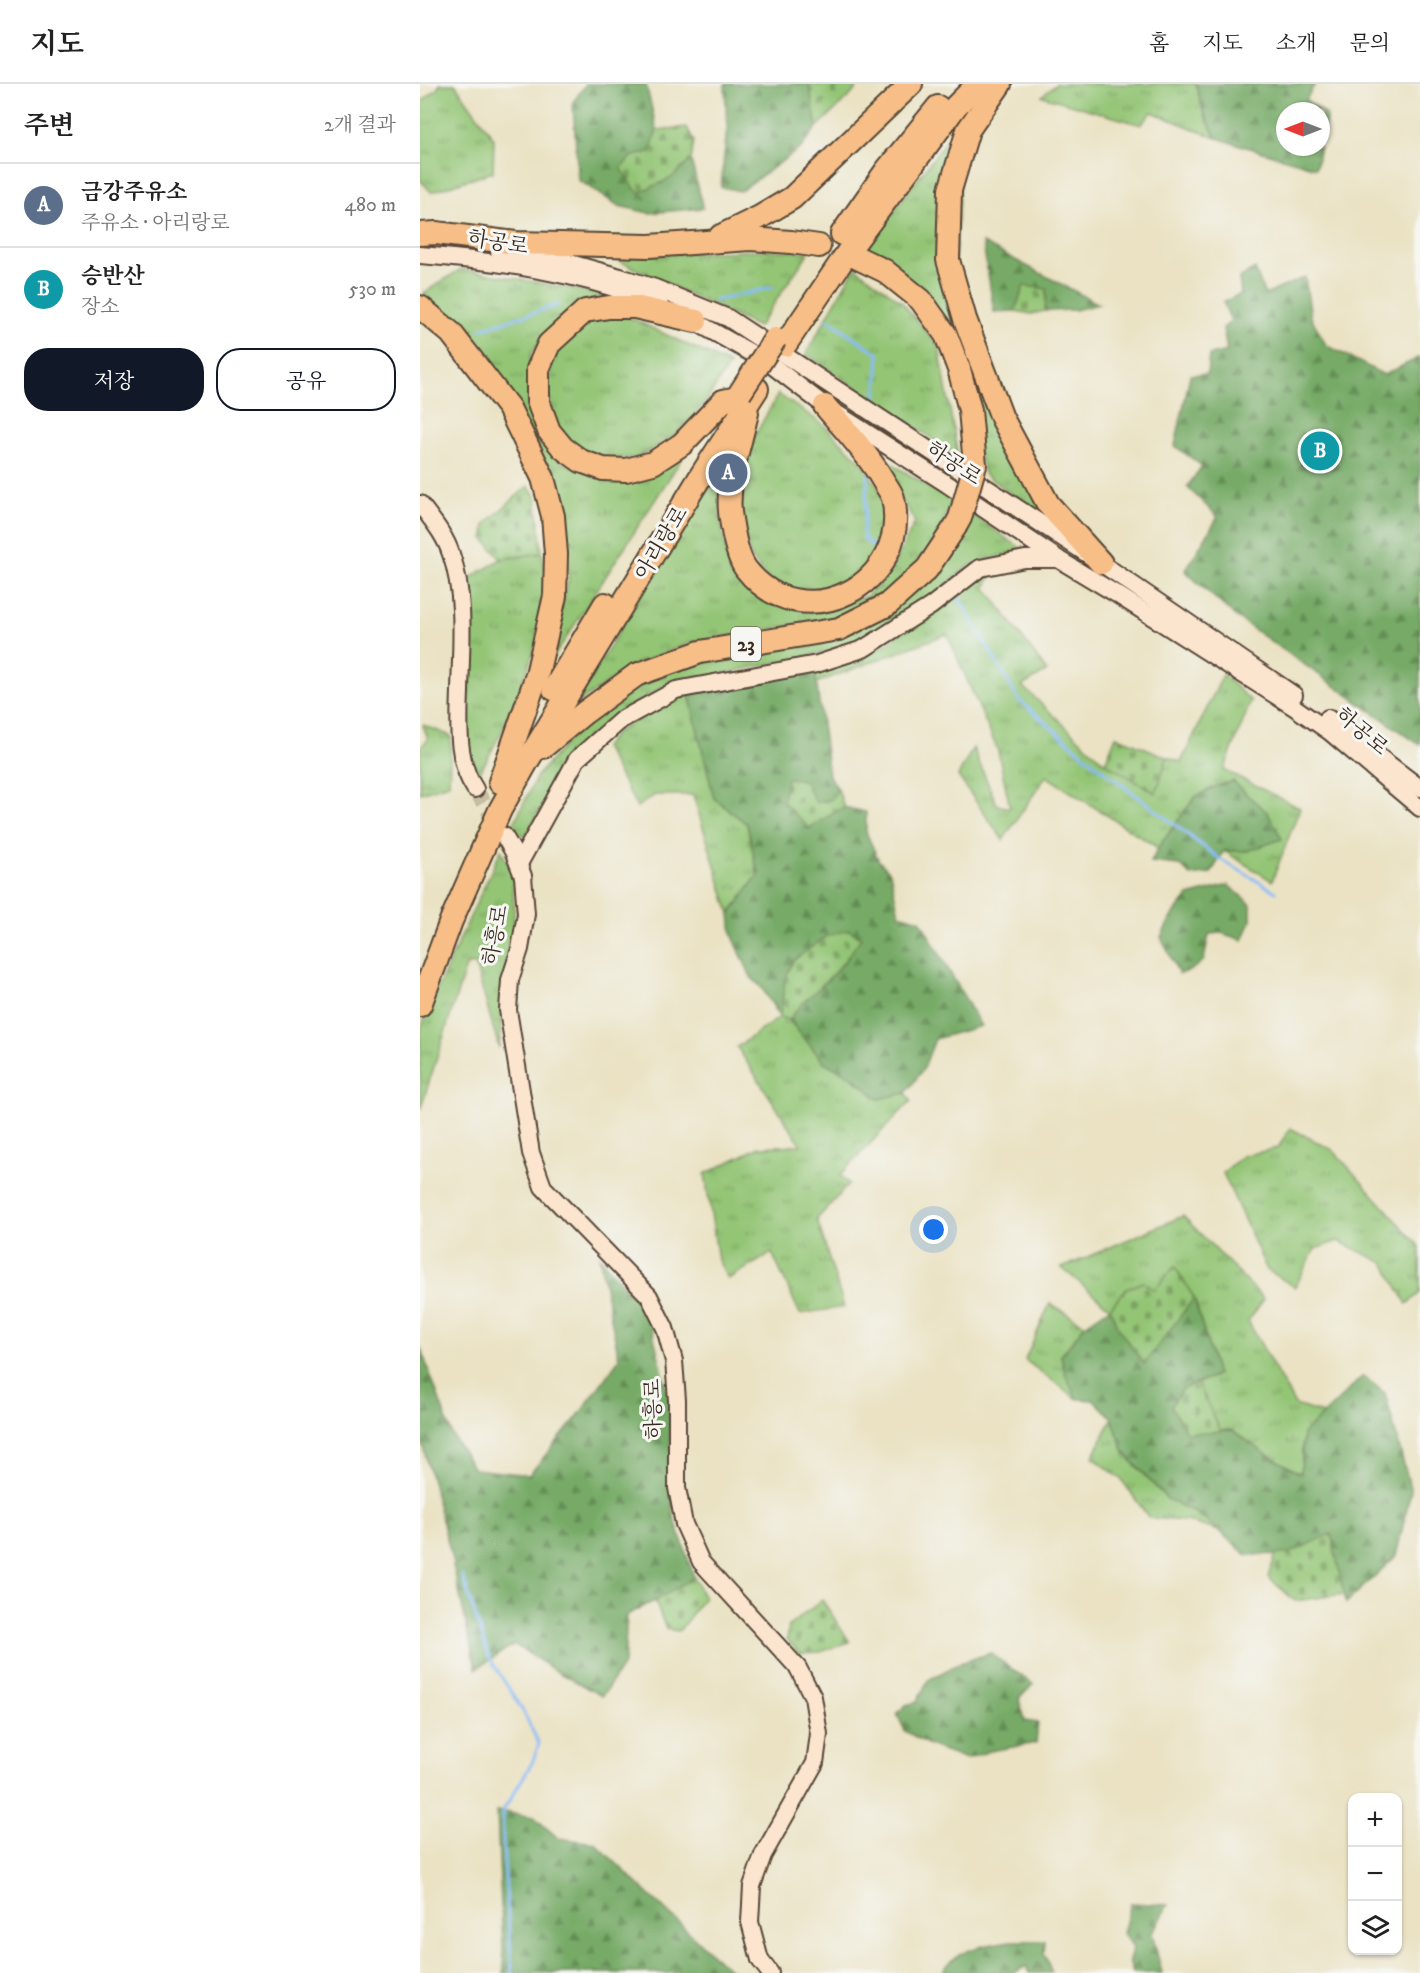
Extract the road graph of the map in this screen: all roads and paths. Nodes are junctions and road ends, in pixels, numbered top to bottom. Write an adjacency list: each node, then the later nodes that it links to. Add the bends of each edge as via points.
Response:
1 (911, 84): 7 (highway, via 792,198)
2 (959, 84): 15 (highway, 아리랑로, via 931,113 837,241)
3 (978, 84): 15 (highway, 아리랑로, via 956,106)
4 (1000, 84): 20 (highway, via 968,130 950,190 948,260 1002,418 1048,504)
5 (420, 234): 8 (highway, via 436,233)
6 (420, 240): 8 (street, 하공로)
7 (709, 242): 9 (highway, via 750,239); 10 (highway)
8 (448, 245): 10 (highway); 11 (street, 하공로)
9 (819, 246)
10 (510, 253): 14 (street, 하공로, via 566,276 629,292); 20 (street, 하공로, via 566,262 620,277 728,318)
11 (420, 255)
12 (858, 258): 21 (highway, 23, bridge, via 885,271 921,300 946,335 959,369 970,410 975,465 955,527 927,569 886,605 839,629 700,652 636,675)
13 (420, 307): 22 (highway, via 451,333 509,408 543,478 553,516 555,596 537,675)
14 (696, 321): 16 (highway, via 635,307 609,306 585,311 549,344 538,369 538,401 549,431 581,461 603,469 626,470 653,463 682,444 723,401); 17 (street, 하공로, via 769,363)
15 (780, 342): 16 (highway, 아리랑로, bridge)
16 (746, 395): 17 (highway, via 731,487 734,534 745,568 772,592 805,603 837,599 866,582 884,562 896,528 892,496 873,462); 21 (highway, 아리랑로); 22 (highway, 아리랑로, via 578,648)
17 (825, 406): 19 (street, 하공로)
18 (420, 504): 24 (street, via 452,555 458,584 462,624 459,723 462,753)
19 (1058, 559): 25 (street, 하공로, via 1294,707 1330,732); 27 (street, via 1025,559 980,568 863,649 817,664 676,690 621,720 577,759)
20 (1101, 563): 23 (street, 하공로, via 1346,730)
21 (528, 760): 29 (highway, 아리랑로 / 23, via 500,810 451,921)
22 (500, 782): 28 (highway, 아리랑로, via 450,888)
23 (1420, 788)
24 (475, 789)
25 (1420, 808)
26 (504, 836): 27 (street, 하흥로)
27 (519, 864): 30 (street, 하흥로, via 526,914 510,980 508,1010 531,1154 543,1187 649,1296 665,1328 674,1361 677,1488 684,1524 701,1563 798,1668 813,1697 819,1734 815,1763 763,1855 752,1886 750,1922 760,1960)
28 (420, 968)
29 (420, 1005)
30 (770, 1973)

